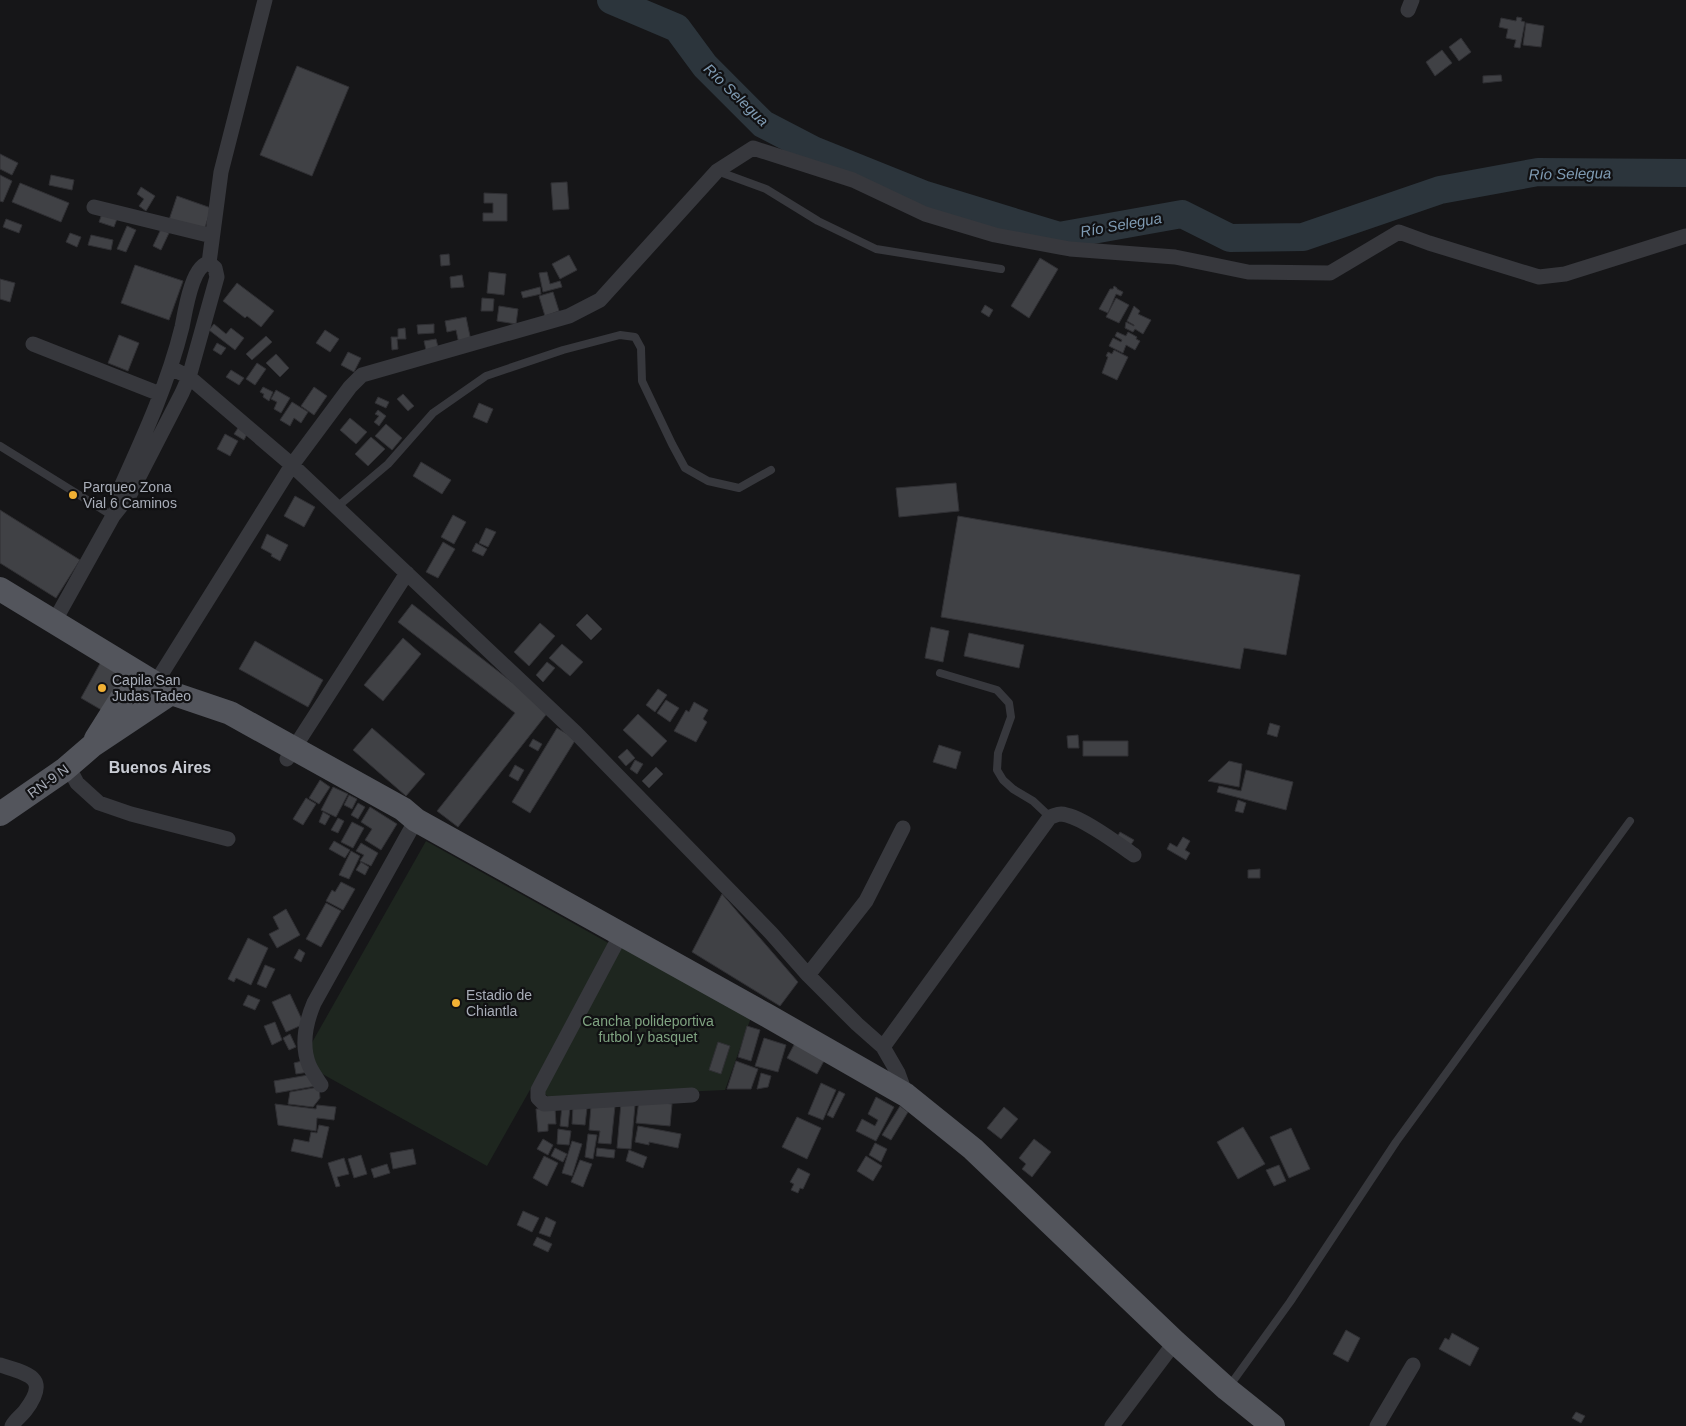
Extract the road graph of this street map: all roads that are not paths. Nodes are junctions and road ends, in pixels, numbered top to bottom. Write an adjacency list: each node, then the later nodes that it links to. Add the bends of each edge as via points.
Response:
1 (265, 0): 4 (street, via 221,172)
2 (717, 170): 5 (street, via 753,148 852,180 925,214 995,235 1070,249 1174,257 1248,272 1330,273 1399,232 1539,277 1565,274); 7 (lane, via 766,189 818,221 876,249); 13 (street, via 600,300 569,316 362,375 350,386)
3 (94, 207): 4 (street)
4 (212, 236): 6 (street)
5 (1686, 236)
6 (209, 263): 9 (street, via 200,267 191,287); 10 (street, via 215,268 217,278)
7 (1001, 269)
8 (33, 344): 11 (street)
9 (171, 368): 10 (street); 11 (street)
10 (189, 377): 13 (street); 16 (street, via 129,496)
11 (160, 394): 16 (street, via 119,491)
12 (0, 446): 16 (lane)
13 (292, 465): 15 (street); 21 (street)
14 (771, 470): 15 (lane, via 739,488 708,481 685,468 642,382 641,348 635,338 620,335 486,376 433,413 388,464)
15 (337, 507): 17 (street)
16 (114, 513): 19 (street)
17 (407, 573): 23 (street); 33 (street, via 576,733)
18 (0, 589): 19 (main road)
19 (54, 622): 21 (main road)
20 (940, 673): 26 (lane, via 997,690 1009,703 1011,717 998,753 998,770 1003,780 1033,800)
21 (154, 684): 22 (main road, RN-9 N); 22 (main road, RN-9 N); 23 (main road, via 201,704 223,722)
22 (93, 745): 24 (main road, RN-9 N)
23 (291, 754): 27 (main road, via 399,818)
24 (68, 766): 25 (main road, RN-9 N); 30 (street, via 78,784 99,803)
25 (0, 814)
26 (1050, 817): 31 (street, via 1059,814 1071,816); 34 (street)
27 (416, 820): 32 (main road); 35 (street, via 308,1018 305,1050 309,1065)
28 (1630, 821): 41 (lane, via 1396,1142 1290,1302)
29 (903, 828): 33 (street, via 866,900)
30 (228, 839)
31 (1134, 855)
32 (621, 934): 36 (street, via 538,1090 538,1098 544,1104); 37 (main road)
33 (808, 975): 34 (street)
34 (883, 1047): 37 (street)
35 (321, 1085)
36 (692, 1095)
37 (906, 1095): 38 (main road, via 973,1149)
38 (1176, 1342): 41 (main road); 43 (street)
39 (0, 1365): 42 (street, via 29,1374 37,1387 31,1402)
40 (1413, 1365): 45 (street)
41 (1227, 1389): 44 (main road)
42 (12, 1426)
43 (1112, 1426)
44 (1272, 1426)
45 (1377, 1426)

